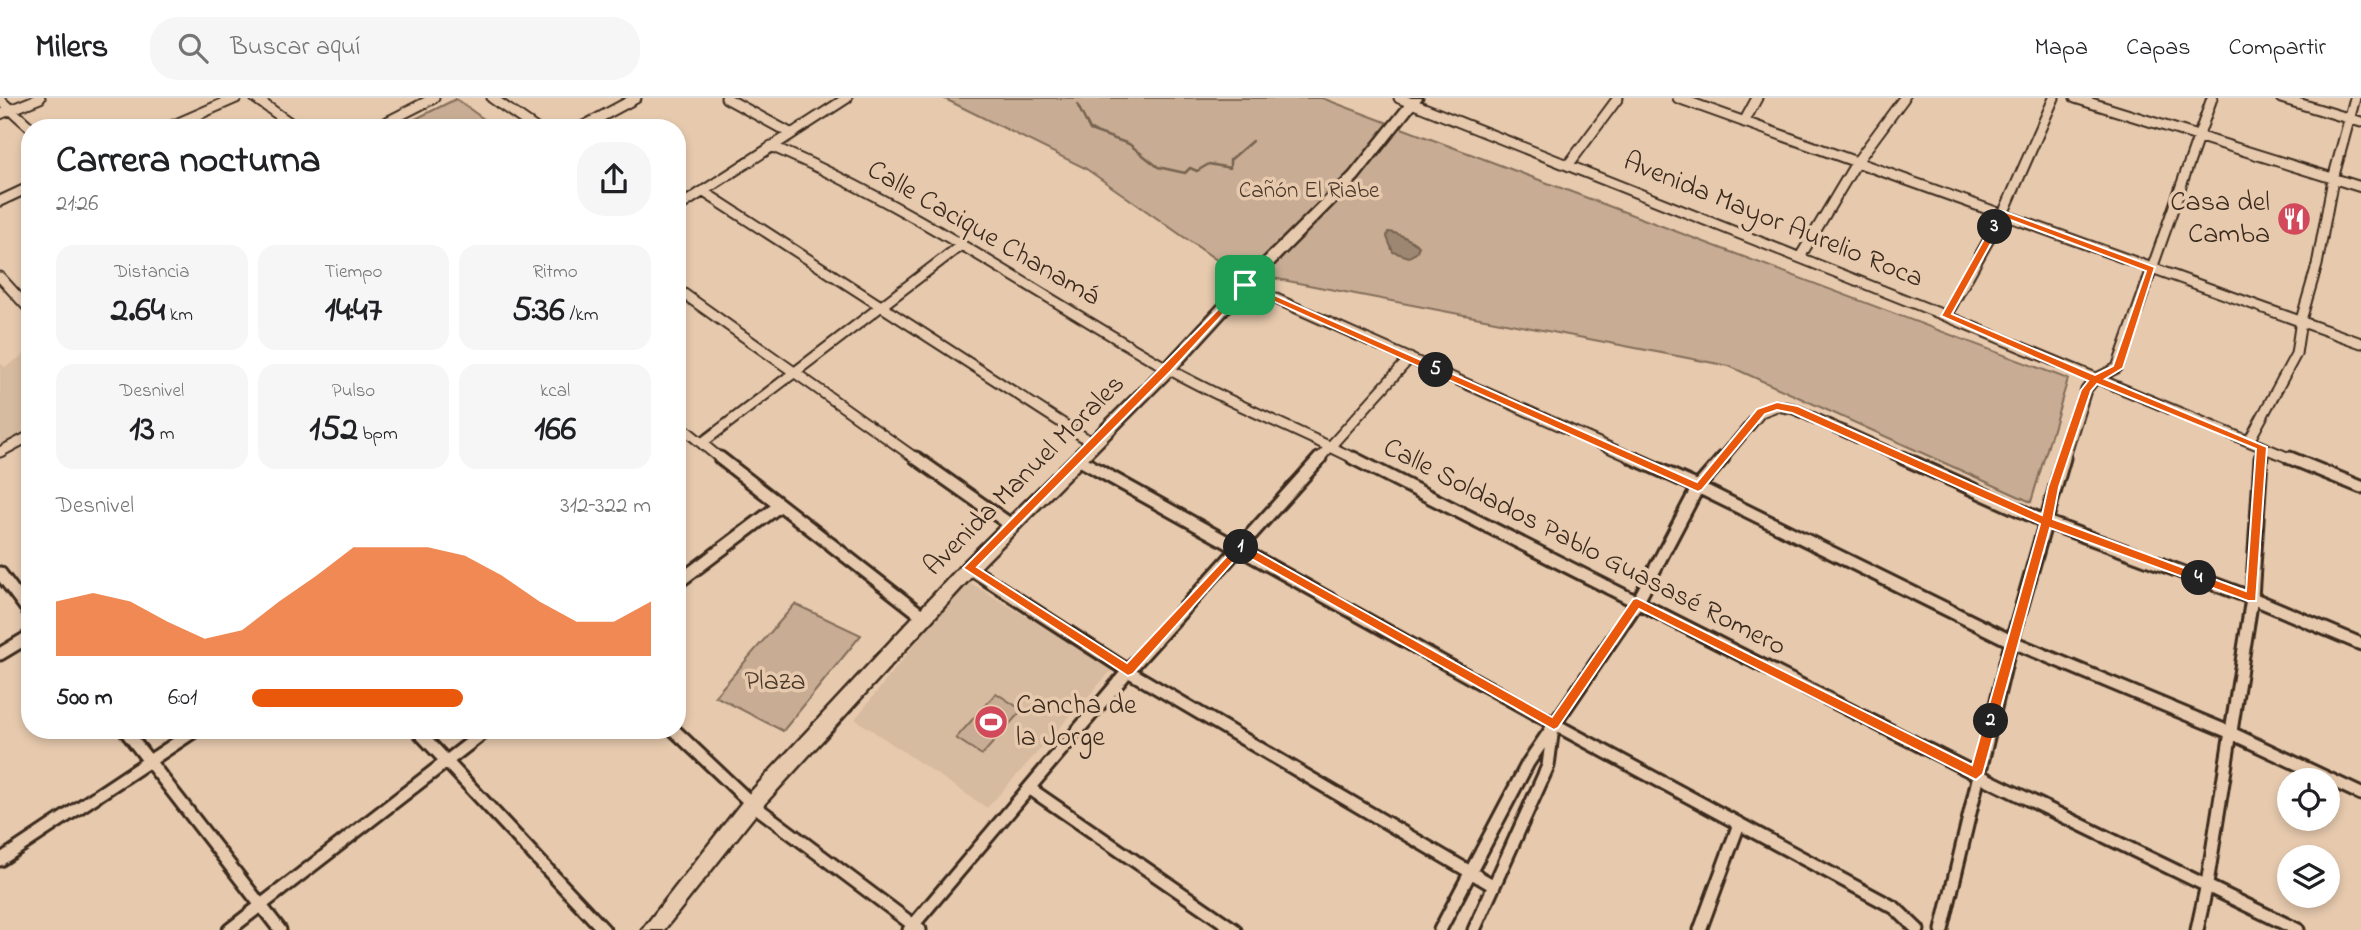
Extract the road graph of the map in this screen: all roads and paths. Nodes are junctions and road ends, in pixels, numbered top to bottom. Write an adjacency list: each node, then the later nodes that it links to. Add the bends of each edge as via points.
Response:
1 (40, 98): 20 (street)
2 (236, 98): 23 (street)
3 (255, 98): 24 (street)
4 (434, 98): 25 (street)
5 (492, 98): 26 (street)
6 (636, 98): 27 (street)
7 (726, 98): 30 (street)
8 (847, 98): 30 (street)
9 (1618, 98): 34 (street)
10 (1678, 98): 29 (street)
11 (1757, 98): 29 (street)
12 (1904, 98): 33 (street)
13 (2054, 98): 41 (street)
14 (2075, 98): 31 (street)
15 (2212, 98): 31 (street)
16 (2281, 98): 28 (street)
17 (2355, 98): 28 (street)
18 (0, 100): 20 (street)
19 (1409, 100): 34 (street, Avenida Mayor Aurelio Roca); 46 (street, Avenida Manuel Morales, via 1395,127 1354,176)
20 (12, 110): 21 (street); 22 (street)
21 (0, 114)
22 (22, 119)
23 (188, 119)
24 (284, 119)
25 (393, 119)
26 (522, 119)
27 (597, 119)
28 (2356, 120): 35 (street)
29 (1744, 122): 33 (street)
30 (790, 133): 32 (street)
31 (2198, 135): 35 (street); 44 (street)
32 (771, 146): 38 (street); 42 (street, Calle Cacique Chanamá, via 830,171)
33 (1856, 163): 41 (street); 43 (street)
34 (1569, 164): 43 (street, Avenida Mayor Aurelio Roca)
35 (2333, 179): 36 (street); 52 (street)
36 (2361, 187)
37 (21, 191): 39 (street)
38 (704, 192): 40 (street); 50 (street)
39 (0, 201)
40 (686, 203)
41 (2003, 214): 44 (street); 51 (street)
42 (960, 246): 50 (street); 55 (street, Calle Cacique Chanamá)
43 (1800, 257): 51 (street, Avenida Mayor Aurelio Roca)
44 (2152, 270): 52 (street); 57 (street, via 2118,368)
45 (0, 276): 48 (street)
46 (1245, 285): 54 (street); 55 (street, Avenida Manuel Morales)
47 (686, 295): 56 (street)
48 (19, 297): 49 (street)
49 (21, 299)
50 (881, 306): 56 (street); 62 (street)
51 (1946, 316): 57 (street, Avenida Mayor Aurelio Roca)
52 (2301, 320): 53 (street); 60 (street, via 2296,354)
53 (2361, 343)
54 (1410, 358): 63 (street); 67 (street)
55 (1168, 369): 62 (street, Avenida Manuel Morales); 63 (street, Calle Soldados Pablo Guasasé Romero)
56 (796, 371): 61 (street); 71 (street)
57 (2095, 379): 60 (street, Avenida Mayor Aurelio Roca); 70 (street, via 2086,390)
58 (686, 430): 61 (street)
59 (21, 441): 65 (street)
60 (2249, 441): 64 (street, Avenida Mayor Aurelio Roca)
61 (702, 443): 69 (street)
62 (1093, 443): 66 (street, Avenida Manuel Morales)
63 (1330, 446): 72 (street); 78 (street, Calle Soldados Pablo Guasasé Romero)
64 (2262, 447): 68 (street, Avenida Mayor Aurelio Roca); 76 (street)
65 (0, 452)
66 (1078, 459): 71 (street, Avenida Manuel Morales); 72 (street)
67 (1698, 487): 70 (street, via 1761,412 1777,406 1794,409); 78 (street); 81 (street)
68 (2361, 487)
69 (779, 506): 75 (street); 79 (street)
70 (2046, 522): 76 (street); 81 (street)
71 (1011, 526): 73 (street, Avenida Manuel Morales)
72 (1240, 547): 84 (street); 85 (street)
73 (969, 568): 79 (street, Avenida Manuel Morales); 84 (street)
74 (0, 573): 77 (street)
75 (686, 576)
76 (2252, 598): 82 (street); 86 (street)
77 (21, 601)
78 (1637, 603): 85 (street); 94 (street, Calle Soldados Pablo Guasasé Romero)
79 (924, 617): 97 (street, Avenida Manuel Morales)
80 (21, 641): 83 (street)
81 (2013, 642): 86 (street); 94 (street)
82 (2361, 644)
83 (0, 654)
84 (1128, 671): 95 (street); 100 (street)
85 (1554, 724): 98 (street); 100 (street); 102 (street, via 1548,766)
86 (2230, 732): 96 (street); 101 (street)
87 (132, 739): 92 (street)
88 (183, 739): 92 (street)
89 (426, 739): 93 (street)
90 (475, 739): 93 (street)
91 (683, 739): 97 (street)
92 (150, 761): 99 (street); 103 (street)
93 (447, 761): 103 (street); 107 (street)
94 (1976, 774): 101 (street, Calle Soldados Pablo Guasasé Romero); 114 (street)
95 (1029, 788): 104 (street); 109 (street)
96 (2361, 794)
97 (752, 804): 104 (street); 108 (street, Avenida Manuel Morales)
98 (1739, 824): 112 (street); 113 (street, via 1895,908)
99 (0, 860)
100 (1468, 873): 102 (street); 110 (street)
101 (2207, 884): 115 (street); 116 (street, Calle Soldados Pablo Guasasé Romero)
102 (1494, 886): 111 (street)
103 (262, 905): 105 (street); 106 (street)
104 (914, 928)
105 (229, 930)
106 (280, 930)
107 (604, 930)
108 (652, 930)
109 (1235, 930)
110 (1440, 930)
111 (1474, 930)
112 (1700, 930)
113 (1918, 930)
114 (1942, 930)
115 (2197, 930)
116 (2298, 930)

